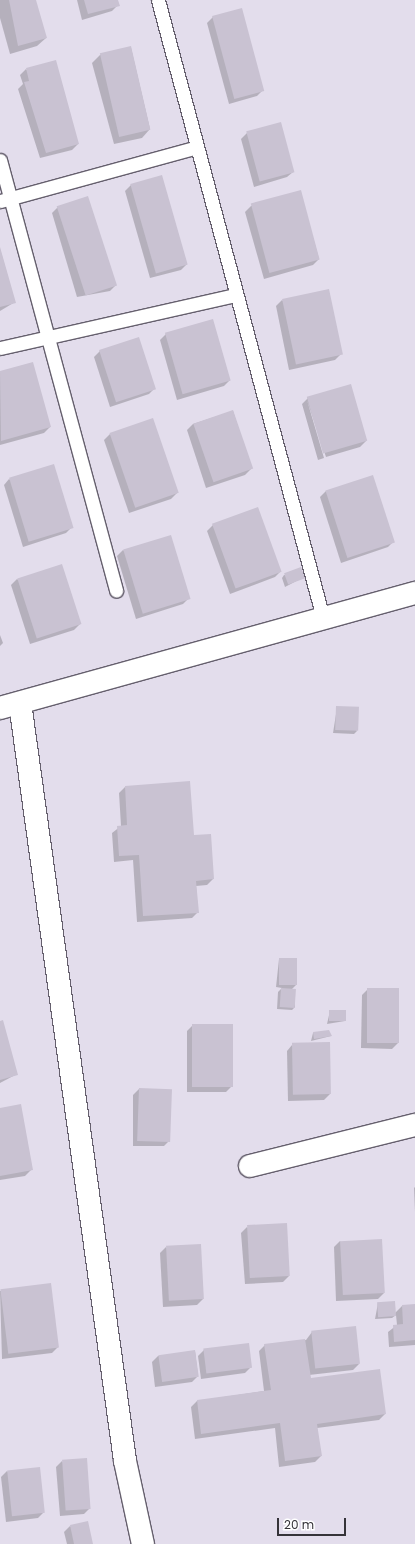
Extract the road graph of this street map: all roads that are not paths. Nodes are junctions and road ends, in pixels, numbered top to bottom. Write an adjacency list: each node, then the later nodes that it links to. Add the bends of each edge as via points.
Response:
1 (158, 0): 2 (lane)
2 (197, 147): 4 (lane); 5 (lane)
3 (0, 160): 4 (lane)
4 (5, 200): 6 (lane)
5 (236, 295): 6 (lane); 10 (lane)
6 (49, 337): 7 (lane); 8 (lane)
7 (0, 348)
8 (116, 591)
9 (415, 593): 10 (street)
10 (323, 618): 11 (street)
11 (10, 706): 14 (street, via 125,1460)
12 (415, 1125): 13 (street)
13 (250, 1166)
14 (143, 1544)

